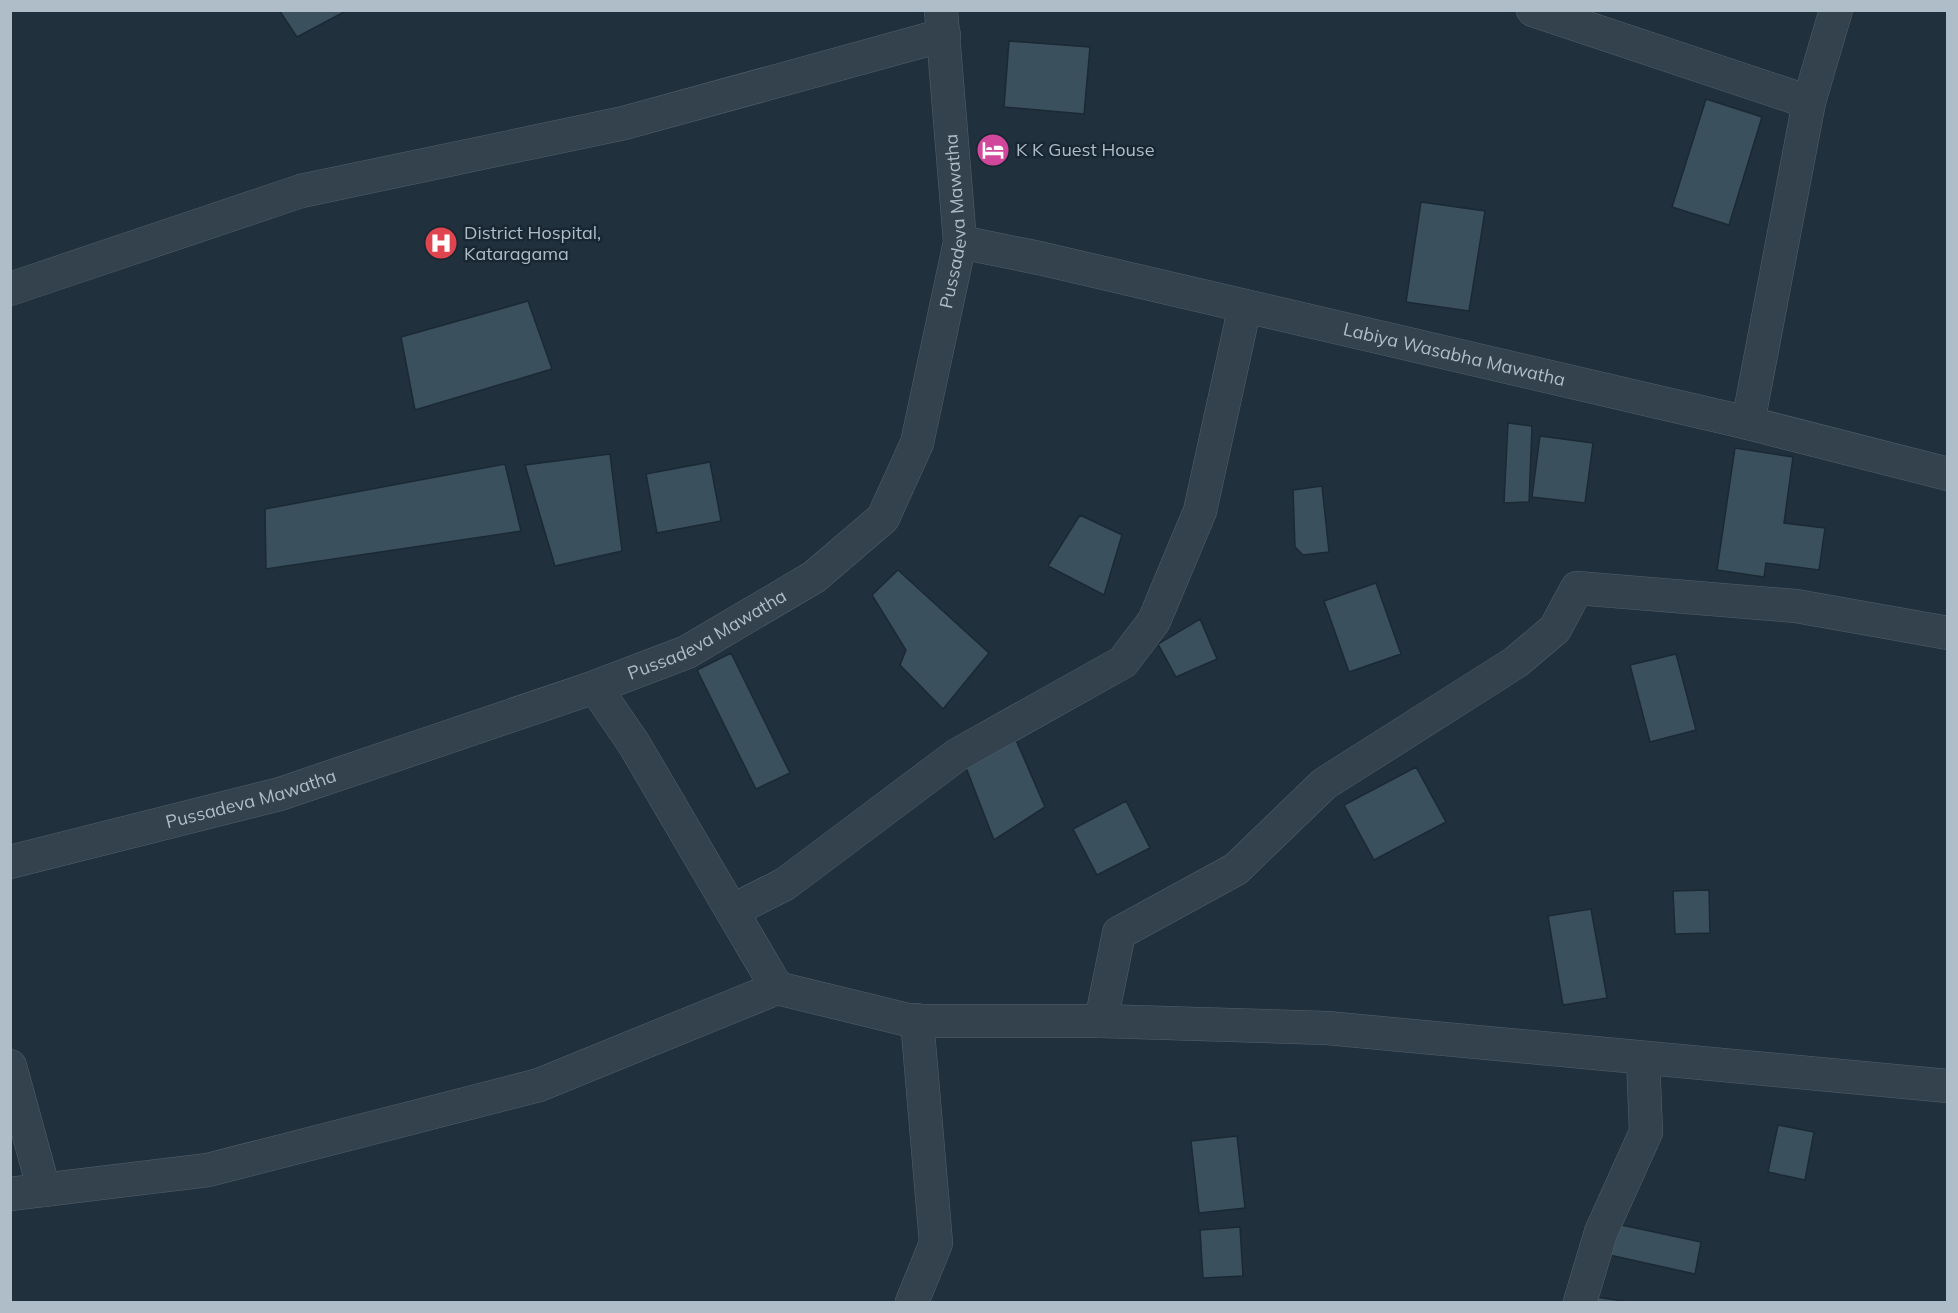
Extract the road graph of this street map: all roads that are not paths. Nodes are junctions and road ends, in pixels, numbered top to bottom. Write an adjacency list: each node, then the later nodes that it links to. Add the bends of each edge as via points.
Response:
1 (1533, 10): 4 (street)
2 (1836, 10): 4 (street)
3 (943, 23): 5 (street, Pussadeva Mawatha); 6 (street, via 624,123 301,191)
4 (1809, 102): 8 (street)
5 (960, 242): 7 (street, Labiya Wasabha Mawatha); 11 (street, Pussadeva Mawatha, via 917,443 883,518 814,576 687,652)
6 (10, 289)
7 (1245, 306): 8 (street, Labiya Wasabha Mawatha); 13 (street, via 1200,511 1154,621 1123,662 957,755 784,884)
8 (1748, 423): 9 (street, Labiya Wasabha Mawatha)
9 (1947, 474)
10 (1947, 633): 16 (street, via 1796,606 1577,588 1555,629 1516,662 1324,784 1236,869 1119,933)
11 (595, 687): 12 (street, Pussadeva Mawatha, via 280,794); 13 (street, via 634,744)
12 (10, 862)
13 (732, 911): 14 (street)
14 (777, 988): 15 (street); 20 (street, via 539,1085 208,1170)
15 (917, 1020): 16 (street); 22 (street, via 936,1243)
16 (1101, 1021): 17 (street, via 1327,1028)
17 (1643, 1058): 19 (street); 23 (street, via 1646,1132 1601,1232)
18 (10, 1066): 20 (street)
19 (1947, 1086)
20 (44, 1190): 21 (street)
21 (10, 1194)
22 (912, 1302)
23 (1580, 1302)

